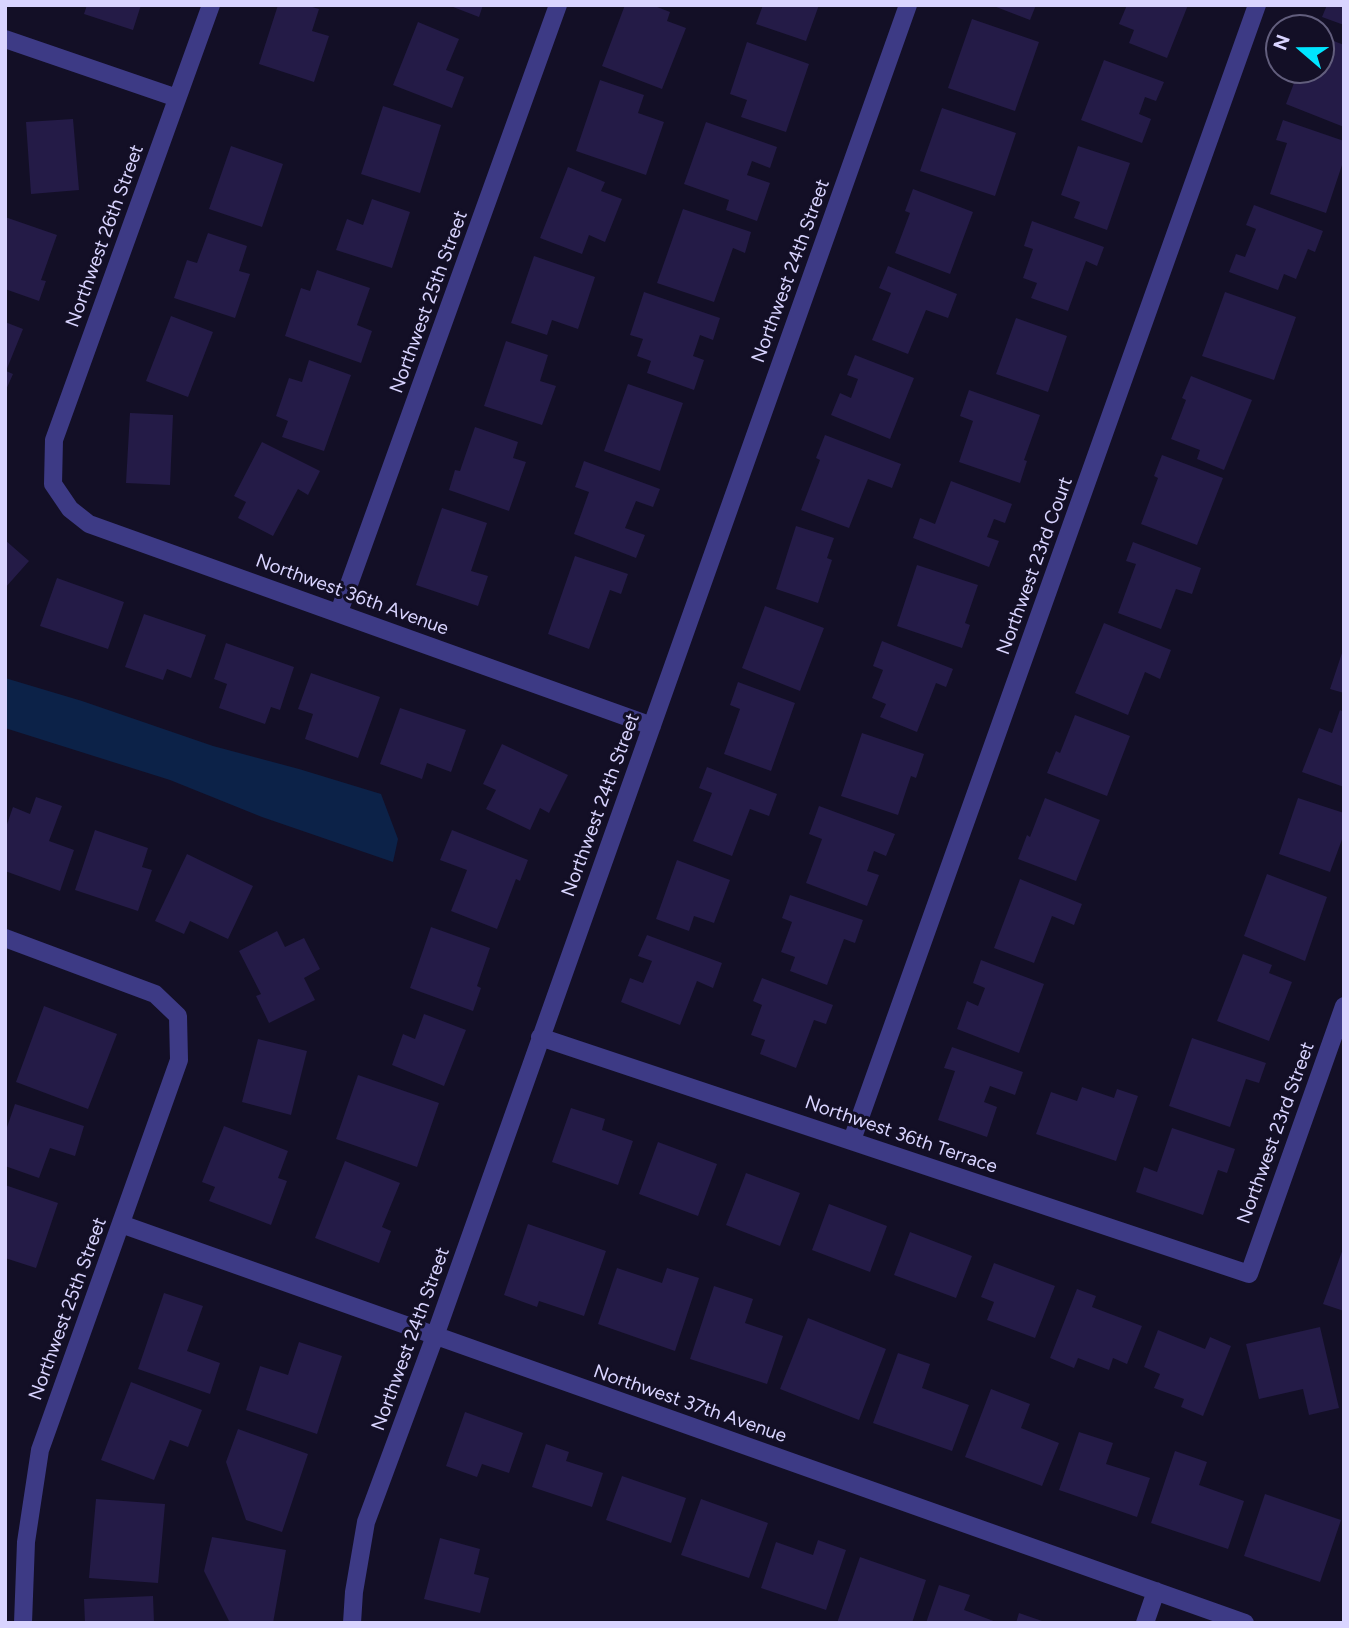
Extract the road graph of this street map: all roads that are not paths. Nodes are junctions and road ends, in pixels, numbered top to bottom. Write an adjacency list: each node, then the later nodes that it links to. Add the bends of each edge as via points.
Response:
1 (211, 5): 6 (street, Northwest 26th Street)
2 (558, 5): 8 (street, Northwest 25th Street)
3 (908, 5): 9 (street, Northwest 24th Street)
4 (1257, 5): 13 (street, Northwest 23rd Court)
5 (5, 39): 6 (street)
6 (177, 98): 7 (street, Northwest 26th Street, via 54,440)
7 (53, 484): 8 (street, Northwest 36th Avenue, via 70,509 89,524)
8 (340, 612): 9 (street, Northwest 36th Avenue)
9 (652, 726): 12 (street, Northwest 24th Street)
10 (5, 938): 14 (street, Northwest 25th Street, via 155,994 178,1017 179,1060)
11 (1344, 1006): 15 (street, Northwest 23rd Street)
12 (540, 1037): 13 (street, Northwest 36th Terrace); 16 (street, Northwest 24th Street)
13 (852, 1140): 15 (street, Northwest 36th Terrace)
14 (121, 1224): 16 (street, Northwest 37th Avenue); 18 (street, Northwest 25th Street, via 40,1450 26,1542)
15 (1249, 1274)
16 (435, 1336): 17 (street, Northwest 37th Avenue); 19 (street, Northwest 24th Street, via 366,1522)
17 (1156, 1591): 20 (street); 21 (street, Northwest 37th Avenue)
18 (23, 1623)
19 (352, 1623)
20 (1144, 1623)
21 (1245, 1623)

